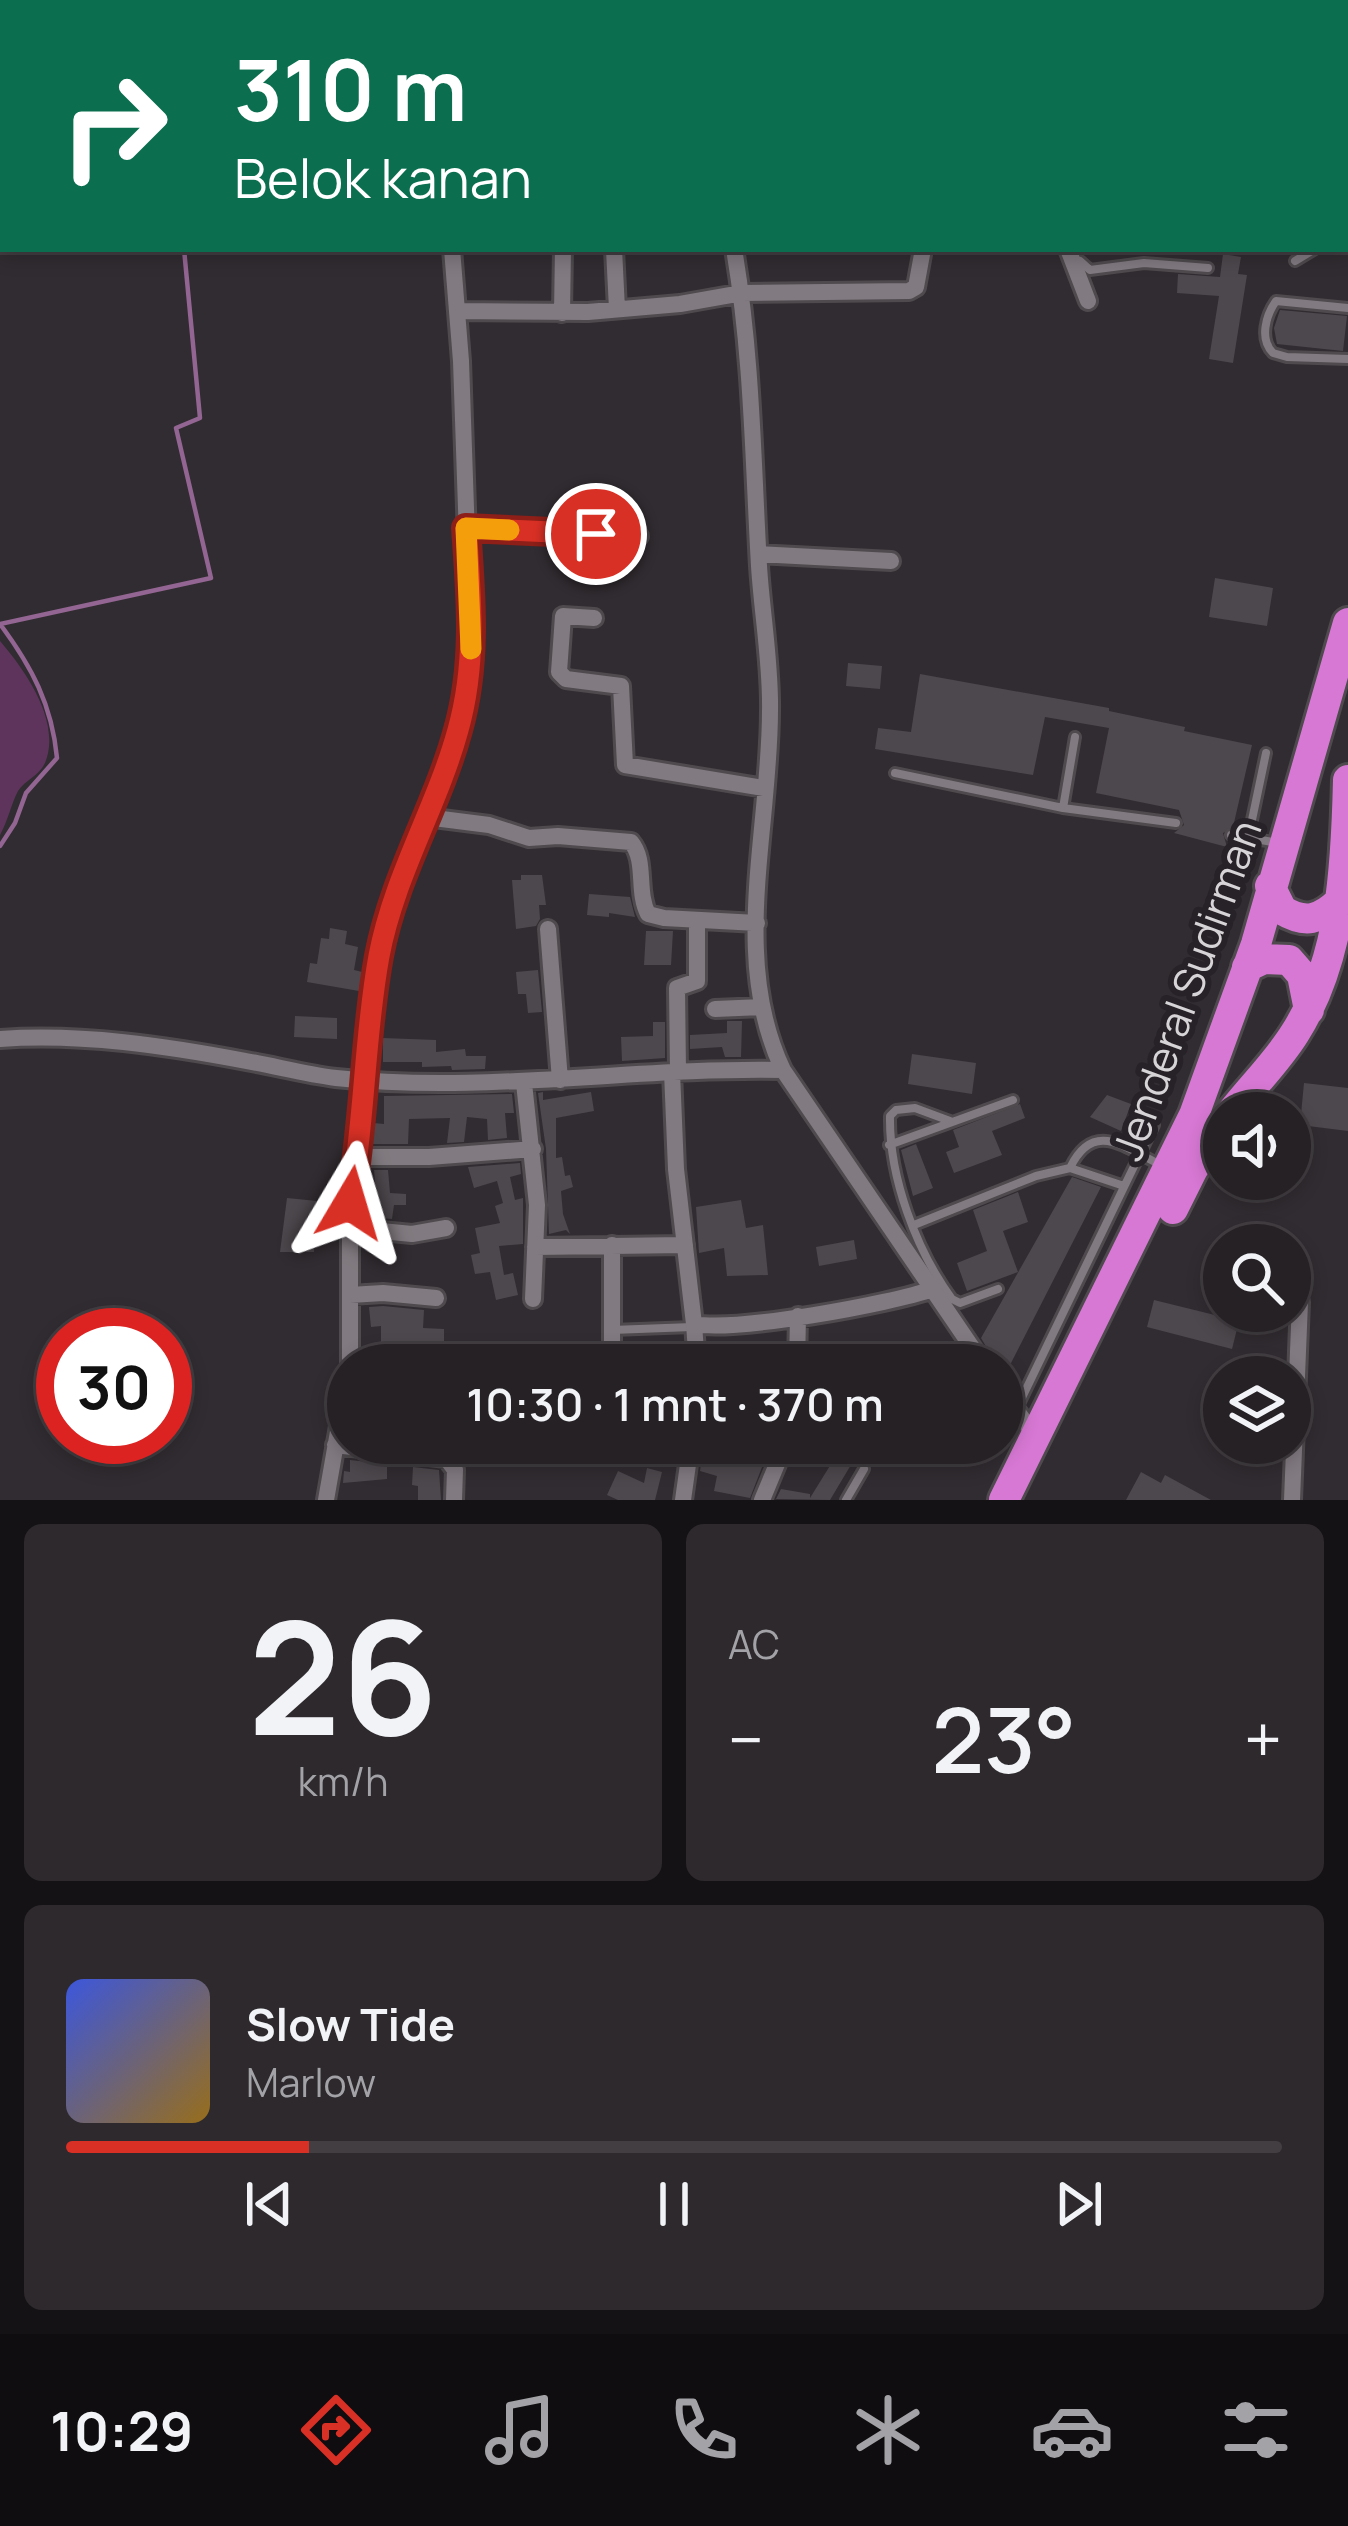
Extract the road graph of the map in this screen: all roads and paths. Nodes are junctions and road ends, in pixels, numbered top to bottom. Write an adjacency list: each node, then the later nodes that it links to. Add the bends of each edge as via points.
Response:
1 (452, 252): 15 (street)
2 (563, 252): 16 (street)
3 (614, 252): 14 (street)
4 (735, 252): 11 (street)
5 (922, 252): 11 (street, via 909,291)
6 (1072, 252): 12 (street)
7 (1073, 252): 10 (lane, via 1090,270 1144,263)
8 (1310, 252): 9 (lane)
9 (1295, 261)
10 (1208, 268)
11 (742, 293): 14 (street); 20 (street)
12 (1088, 301)
13 (1348, 308): 17 (lane, via 1276,301 1264,338 1287,357)
14 (617, 309): 16 (street)
15 (457, 311): 16 (street); 18 (street)
16 (562, 313)
17 (1348, 359)
18 (466, 528): 19 (street); 30 (street, via 468,682)
19 (639, 536)
20 (759, 554): 21 (street); 28 (street, via 770,690)
21 (891, 561)
22 (594, 618): 28 (street, via 563,616 559,672 621,686 625,765)
23 (1348, 623): 34 (highway, Jenderal Sudirman)
24 (1075, 737): 29 (lane)
25 (1266, 753): 33 (lane)
26 (895, 773): 29 (lane)
27 (1348, 780): 36 (highway, Jenderal Sudirman)
28 (764, 788): 38 (street)
29 (1063, 808): 31 (lane)
30 (426, 817): 37 (street, via 529,838 631,842 648,914); 47 (street, via 379,955)
31 (1176, 823)
32 (1231, 835): 33 (lane)
33 (1248, 839): 34 (lane)
34 (1287, 843): 35 (highway, Jenderal Sudirman)
35 (1270, 886): 36 (highway, via 1282,910 1298,918 1320,918); 40 (highway, Jenderal Sudirman)
36 (1340, 902): 43 (highway, Jenderal Sudirman)
37 (698, 920): 38 (street); 46 (street, via 697,981 677,988)
38 (757, 923): 41 (street)
39 (548, 928): 48 (street)
40 (1247, 967): 43 (highway, via 1264,958 1289,960 1302,976); 60 (highway, Jenderal Sudirman)
41 (762, 1007): 42 (street); 45 (street)
42 (715, 1009)
43 (1309, 1010): 50 (highway, Jenderal Sudirman)
44 (0, 1039): 47 (street, via 170,1048)
45 (784, 1070): 46 (street); 68 (street)
46 (675, 1072): 48 (street); 66 (street)
47 (366, 1079): 49 (street); 58 (street)
48 (560, 1080): 49 (street)
49 (524, 1083): 55 (street)
50 (1249, 1092)
51 (1013, 1100): 52 (lane)
52 (950, 1121): 54 (lane); 54 (lane, via 896,1110)
53 (1154, 1125): 57 (lane)
54 (889, 1145): 62 (lane)
55 (533, 1149): 58 (street); 67 (street)
56 (1203, 1153): 98 (highway, Jenderal Sudirman)
57 (1140, 1155): 59 (lane, via 1097,1140 1084,1144); 60 (lane); 61 (lane)
58 (356, 1157): 63 (street)
59 (1070, 1168): 61 (lane); 62 (lane)
60 (1169, 1169): 84 (highway, Jenderal Sudirman)
61 (1124, 1186): 82 (lane)
62 (914, 1225): 69 (lane, via 952,1300)
63 (350, 1228): 64 (street); 70 (street)
64 (446, 1228)
65 (612, 1245): 66 (street); 67 (street); 75 (street)
66 (685, 1245): 74 (street)
67 (535, 1247): 72 (street)
68 (933, 1289): 73 (street); 81 (street)
69 (998, 1289)
70 (350, 1295): 71 (street); 77 (street)
71 (436, 1298)
72 (533, 1299)
73 (798, 1316): 74 (street); 80 (street)
74 (694, 1326): 75 (lane); 79 (street)
75 (612, 1330): 78 (street)
76 (1299, 1332): 99 (street)
77 (350, 1344)
78 (612, 1344)
79 (695, 1344)
80 (797, 1344)
81 (971, 1344)
82 (1029, 1383): 83 (lane); 84 (lane)
83 (1023, 1396)
84 (1045, 1399): 86 (highway, Jenderal Sudirman)
85 (1023, 1420): 86 (street)
86 (1037, 1438): 97 (highway, Jenderal Sudirman)
87 (332, 1464): 92 (street)
88 (451, 1464): 93 (street)
89 (688, 1464): 94 (street)
90 (777, 1464): 95 (street)
91 (864, 1468): 96 (lane)
92 (326, 1500)
93 (454, 1500)
94 (683, 1500)
95 (762, 1500)
96 (846, 1500)
97 (1004, 1500)
98 (1026, 1500)
99 (1292, 1500)

